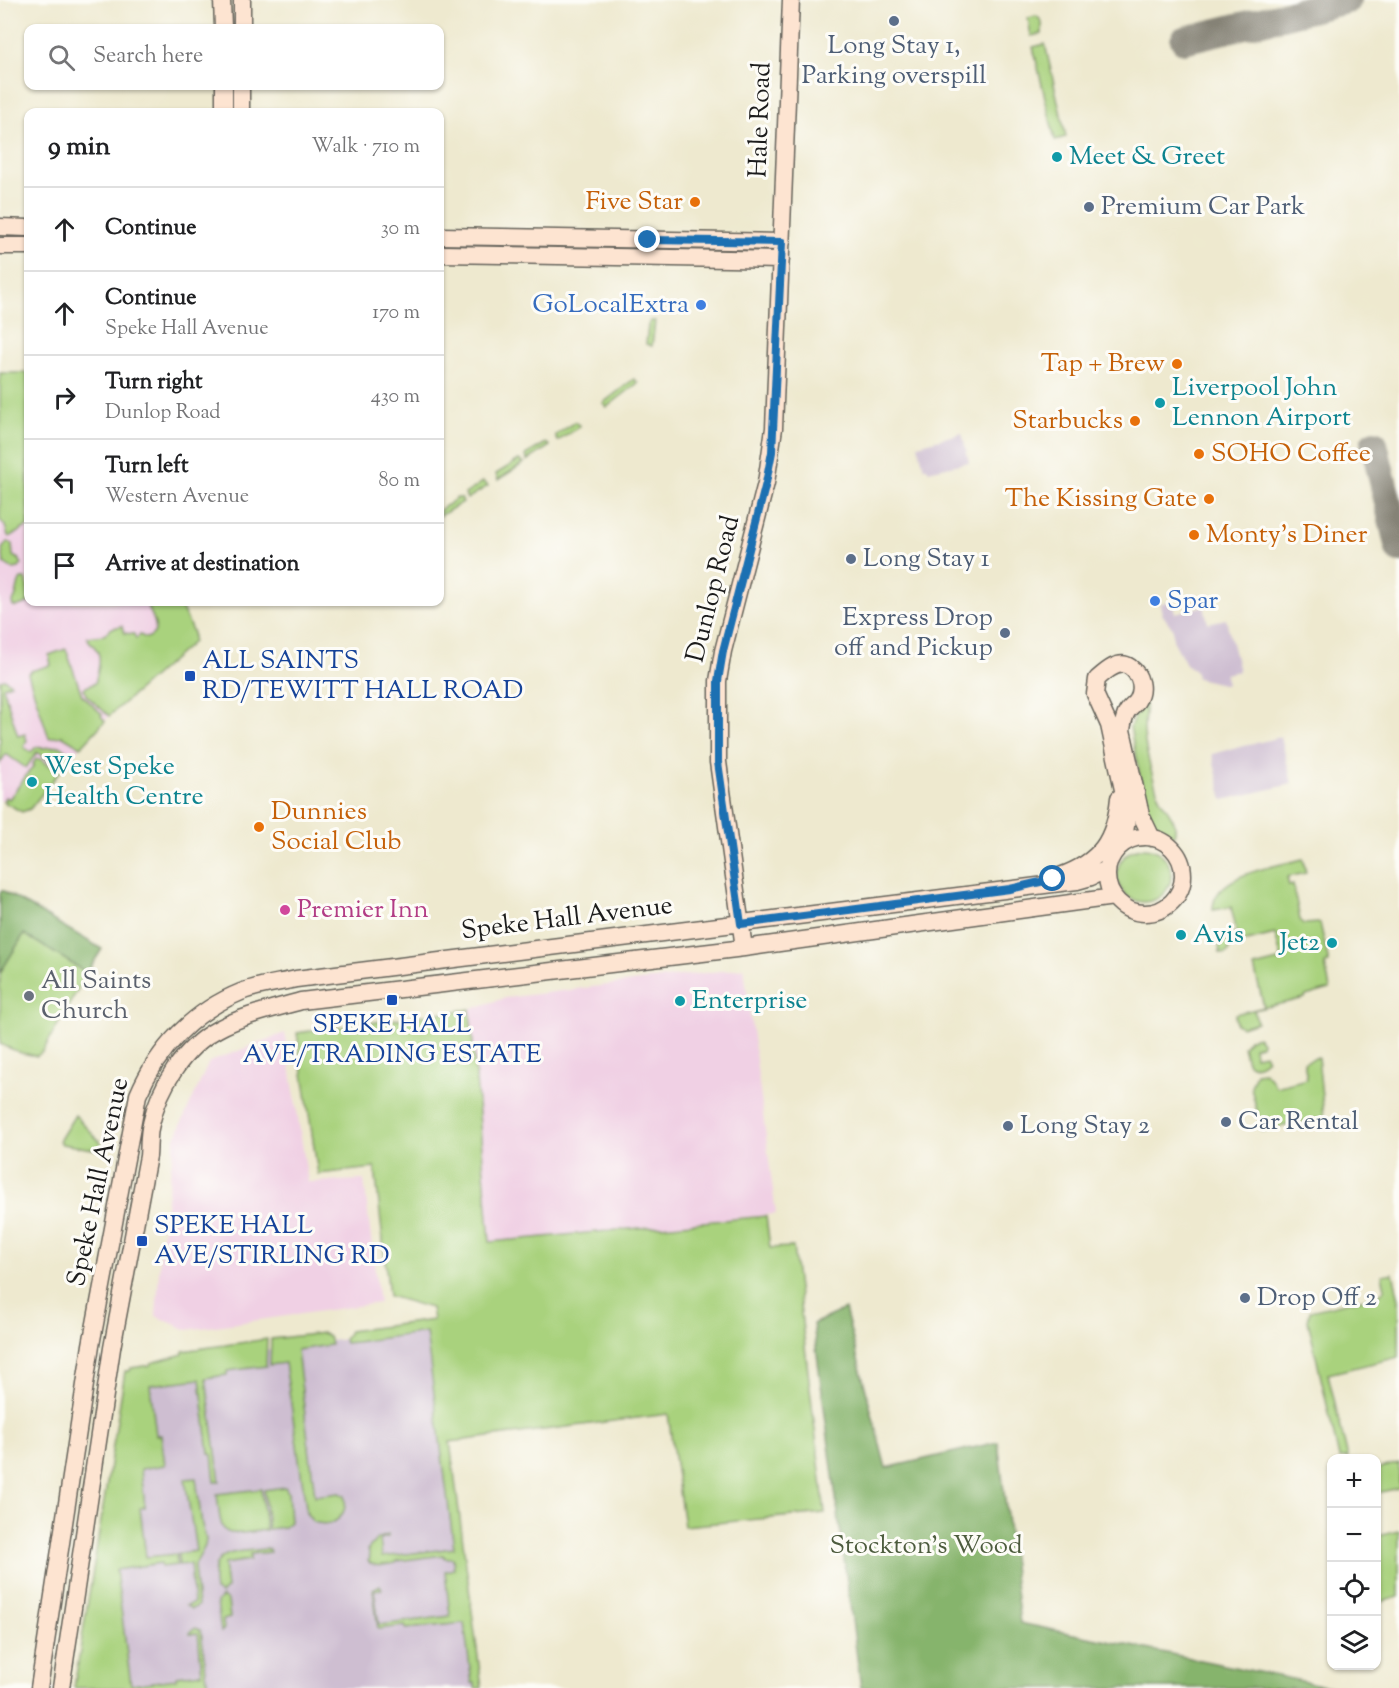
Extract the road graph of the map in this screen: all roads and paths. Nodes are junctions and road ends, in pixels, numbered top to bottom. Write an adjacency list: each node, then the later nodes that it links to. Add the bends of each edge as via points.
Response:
1 (222, 0): 4 (street)
2 (242, 0): 5 (street)
3 (791, 0): 13 (street, Hale Road)
4 (223, 24)
5 (242, 24)
6 (224, 90): 8 (street)
7 (241, 90): 9 (street)
8 (224, 108)
9 (241, 108)
10 (0, 227): 11 (street)
11 (24, 228)
12 (444, 236): 13 (street)
13 (782, 242): 17 (street, Dunlop Road)
14 (0, 246): 15 (street)
15 (24, 246)
16 (444, 254): 17 (street)
17 (781, 260): 24 (street, Dunlop Road, via 772,452 718,681 718,762)
18 (1118, 765): 19 (street, via 1095,686 1101,675 1120,664 1133,669 1141,682 1139,698 1123,720 1122,730 1141,815); 20 (street, via 1128,813); 22 (street, via 1117,816 1104,847 1083,867)
19 (1152, 838): 20 (street, via 1135,839); 23 (street, via 1173,849 1181,862 1183,877 1176,896 1160,909 1141,913)
20 (1119, 847): 21 (street)
21 (1107, 869): 22 (street, Speke Hall Avenue, via 1077,881); 23 (street)
22 (1010, 889): 24 (street, Speke Hall Avenue)
23 (1114, 897): 25 (street, Speke Hall Avenue)
24 (741, 924): 25 (street, Dunlop Road); 27 (street, Speke Hall Avenue, via 296,980 243,992)
25 (744, 948): 26 (street, Speke Hall Avenue)
26 (314, 1000): 27 (street, via 288,994 230,1012); 29 (street, Speke Hall Avenue, via 251,1014 217,1029 181,1060 159,1099 150,1125 148,1156 112,1348)
27 (219, 1003): 28 (street, Speke Hall Avenue, via 202,1012 165,1047 138,1095 91,1345)
28 (39, 1688)
29 (61, 1688)

